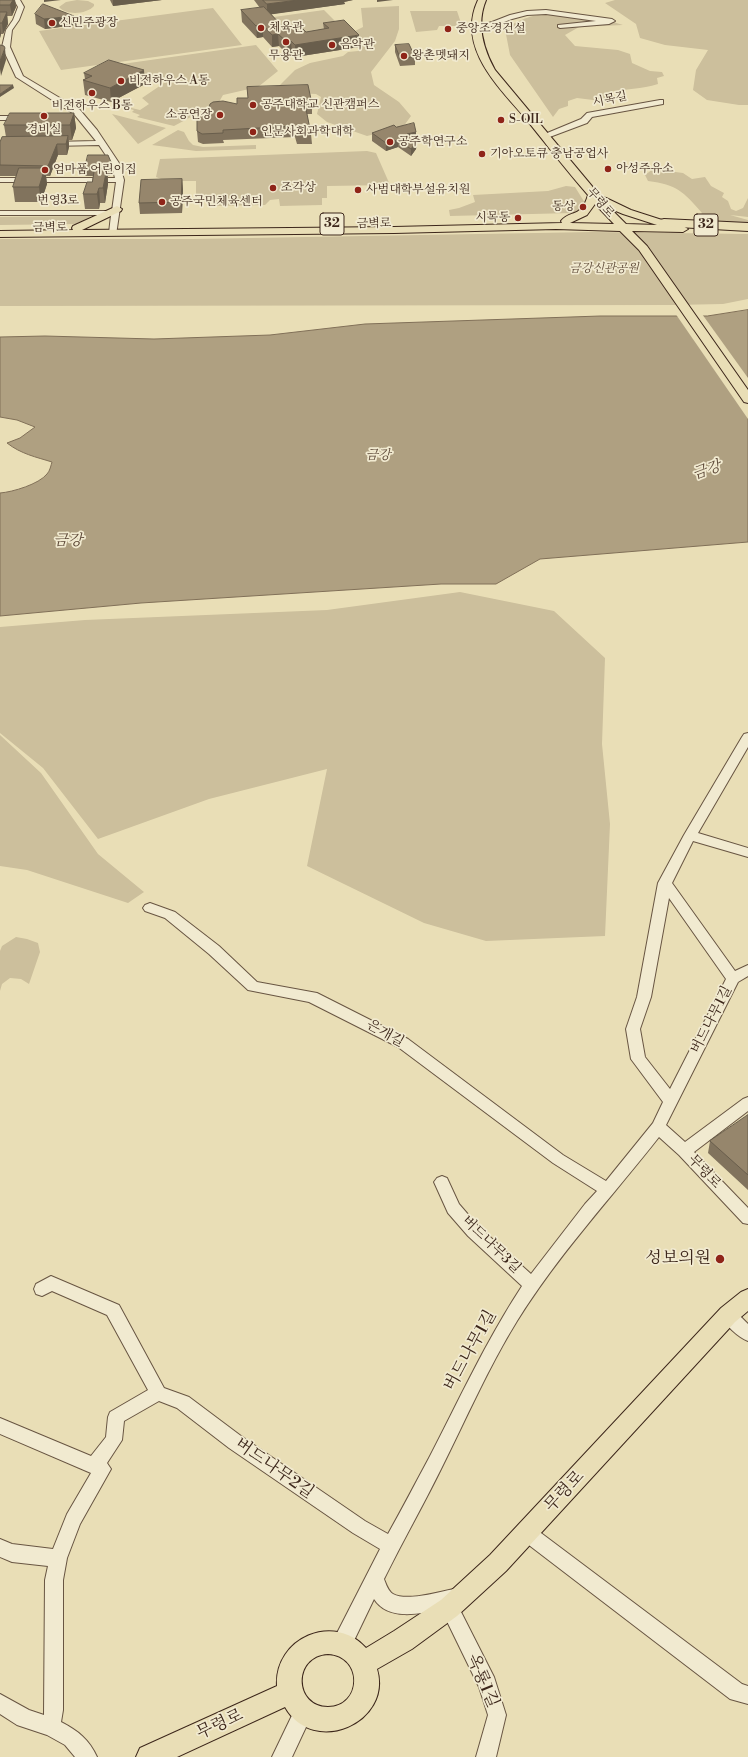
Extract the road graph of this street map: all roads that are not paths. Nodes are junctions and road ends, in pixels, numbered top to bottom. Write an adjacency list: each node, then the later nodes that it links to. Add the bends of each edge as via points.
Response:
1 (17, 0): 4 (street, via 21,7)
2 (482, 0): 6 (main road, 무령로, via 479,4)
3 (5, 20): 4 (street)
4 (16, 20): 8 (street)
5 (560, 26): 6 (street, via 612,20 546,12 527,13)
6 (477, 27): 14 (main road, 무령로, via 477,38 487,66)
7 (0, 30): 8 (street)
8 (9, 30): 13 (street, via 6,47 20,77)
9 (660, 102): 14 (street, 시목길, via 590,115 584,121)
10 (0, 118): 11 (street)
11 (35, 118)
12 (69, 118): 13 (street)
13 (83, 118): 15 (street)
14 (544, 136): 19 (main road, 무령로)
15 (102, 143): 16 (street); 18 (street, via 116,163)
16 (44, 144)
17 (0, 180): 18 (street)
18 (120, 180): 20 (street)
19 (593, 195): 22 (main road, via 591,206 584,213); 23 (main road, 무령로); 24 (main road, via 627,212)
20 (114, 212): 21 (street, 번영3로); 25 (main road, via 126,222); 28 (main road); 30 (street)
21 (0, 213)
22 (561, 223): 23 (main road, 금벽로 / 32); 25 (main road, 금벽로 / 32); 30 (main road, 금벽로 / 32, via 456,229); 33 (main road, via 603,233)
23 (619, 224): 24 (main road, 금벽로 / 32); 33 (main road, 무령로)
24 (665, 226): 26 (highway, 금벽로 / 32); 29 (main road, 금벽로 / 32); 33 (main road, via 652,235)
25 (153, 227): 30 (main road, 금벽로 / 32)
26 (748, 227)
27 (0, 228): 28 (main road, 금벽로 / 32)
28 (77, 228): 30 (main road, 금벽로 / 32)
29 (683, 229): 31 (highway, 금벽로 / 32)
30 (113, 230): 32 (main road, 금벽로 / 32)
31 (748, 231)
32 (0, 234)
33 (642, 247): 34 (main road, 무령로)
34 (748, 399)
35 (748, 737): 36 (street)
36 (690, 835): 37 (street); 38 (street)
37 (748, 853)
38 (665, 883): 41 (street, 버드나무1길); 42 (street, via 644,997 633,1029 638,1059)
39 (150, 908): 47 (street, 은개길, via 170,915 214,950 253,986 312,997 403,1043 558,1159)
40 (748, 970): 41 (street)
41 (733, 978): 42 (street, 버드나무1길)
42 (671, 1101): 44 (street, 버드나무1길)
43 (748, 1103): 45 (street)
44 (658, 1127): 45 (street, 무령로); 47 (street, 버드나무1길)
45 (684, 1151): 48 (street, 무령로)
46 (442, 1182): 49 (street, 버드나무3길, via 453,1208)
47 (608, 1190): 49 (street, 버드나무1길, via 590,1209)
48 (748, 1218)
49 (532, 1285): 58 (street, 버드나무1길, via 511,1317 462,1407)
50 (42, 1289): 54 (street, via 51,1283 113,1310)
51 (748, 1298): 52 (main road, 무령로)
52 (728, 1315): 53 (street); 57 (main road, 무령로)
53 (748, 1334)
54 (158, 1393): 56 (street, via 116,1418 114,1440); 58 (street, 버드나무2길, via 183,1402 235,1442 358,1527)
55 (0, 1426): 56 (street)
56 (94, 1466): 60 (street, via 102,1469 73,1520)
57 (527, 1533): 62 (main road, 무령로); 66 (street, via 737,1692)
58 (391, 1545): 61 (street, 버드나무1길)
59 (0, 1548): 60 (street, via 12,1553)
60 (58, 1558): 69 (street, via 54,1580 54,1710)
61 (375, 1578): 62 (street, via 378,1591 390,1603 410,1606); 63 (street, 버드나무1길)
62 (456, 1602): 64 (main road, 무령로, via 403,1640); 73 (street, 옥룡1길, via 497,1715)
63 (342, 1644): 64 (main road); 65 (main road, via 318,1643 307,1648 292,1668 289,1680)
64 (363, 1663): 68 (main road, via 366,1688 361,1700 352,1710 341,1717 328,1720)
65 (291, 1692): 68 (main road); 71 (main road, 무령로)
66 (748, 1695)
67 (0, 1703): 69 (street, via 24,1718)
68 (304, 1712): 72 (street)
69 (51, 1727): 70 (street, via 72,1738)
70 (86, 1757)
71 (149, 1757)
72 (282, 1757)
73 (486, 1757)

